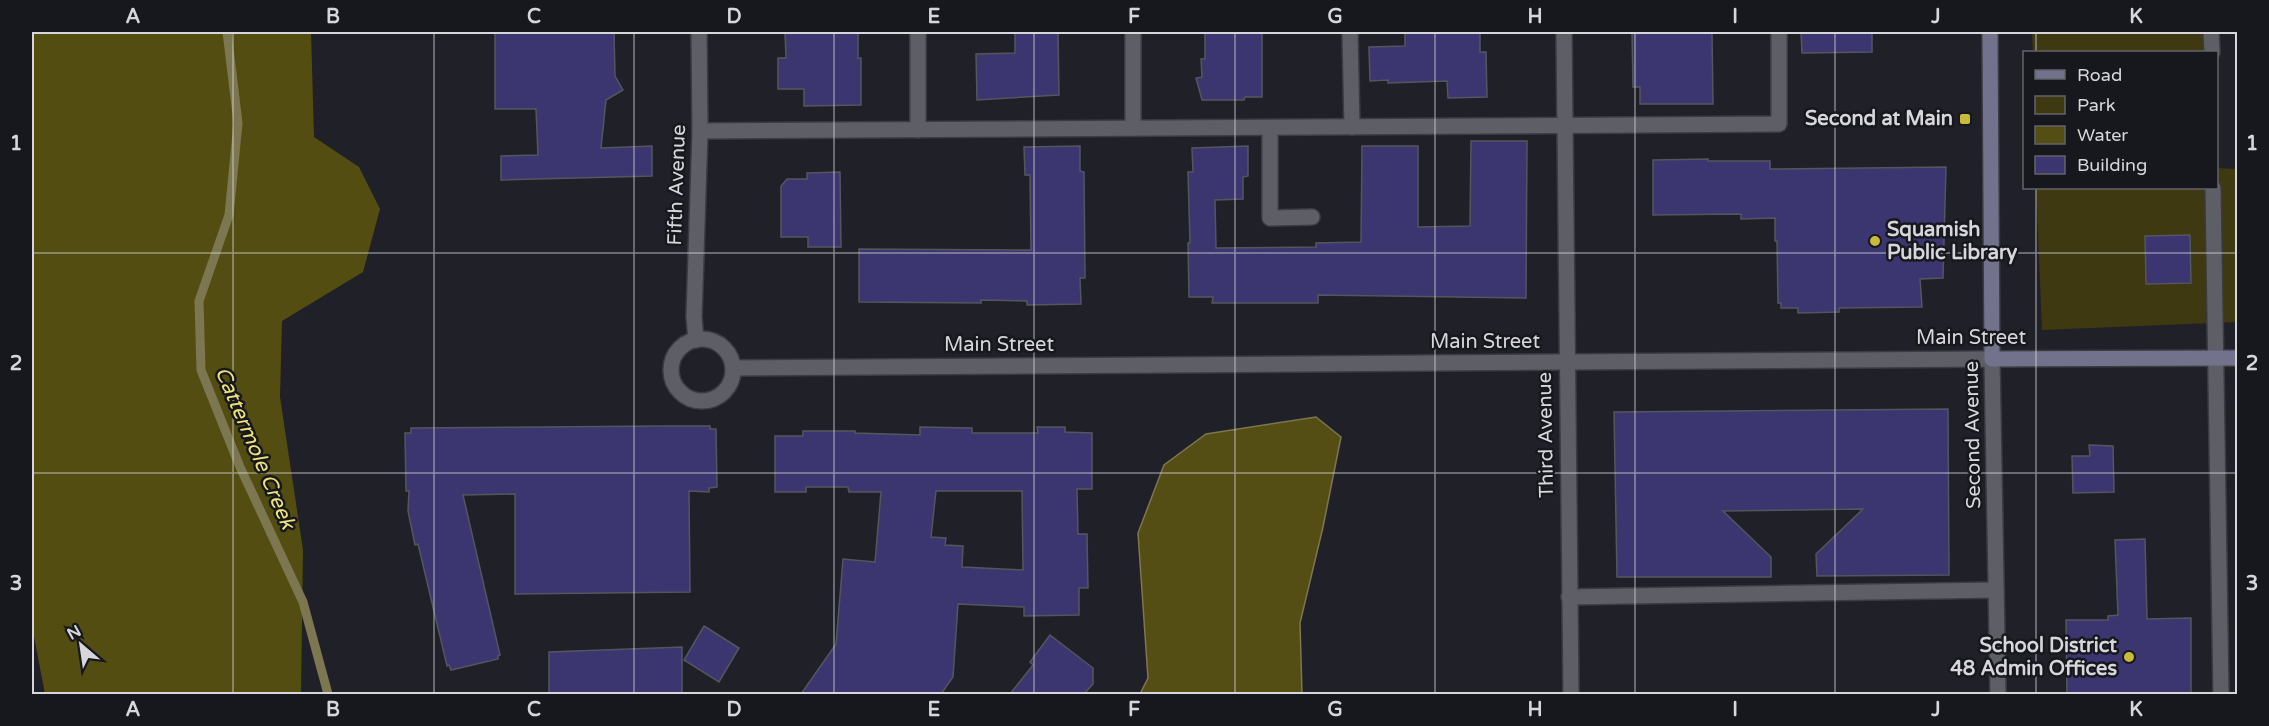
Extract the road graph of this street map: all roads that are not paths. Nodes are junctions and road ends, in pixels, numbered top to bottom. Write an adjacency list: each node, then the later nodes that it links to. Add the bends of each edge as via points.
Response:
1 (699, 32): 15 (street, Fifth Avenue)
2 (918, 32): 14 (street)
3 (1133, 32): 12 (street)
4 (1350, 32): 11 (street)
5 (1564, 32): 10 (street, Third Avenue)
6 (1779, 32): 10 (street, via 1779,124)
7 (1990, 32): 21 (street, Second Avenue)
8 (2211, 32): 9 (street)
9 (2212, 51)
10 (1565, 126): 11 (street); 22 (street, Third Avenue)
11 (1352, 127): 13 (street)
12 (1133, 128): 13 (street); 14 (street)
13 (1270, 128): 17 (street, via 1270,218)
14 (918, 130): 15 (street)
15 (700, 131): 18 (street, Fifth Avenue)
16 (2213, 189): 19 (street)
17 (1312, 217)
18 (696, 340): 23 (street, via 716,342 731,357); 23 (street, via 679,349 672,367 676,386 683,393 701,400 720,395 728,388)
19 (2215, 358): 20 (street, Main Street); 21 (street, Main Street); 28 (street)
20 (2238, 358)
21 (1992, 359): 22 (street, Main Street); 24 (street, Second Avenue)
22 (1566, 362): 23 (street, Main Street); 25 (street, Third Avenue)
23 (733, 368)
24 (1996, 590): 25 (street); 27 (street, Second Avenue)
25 (1569, 597): 26 (street, Third Avenue)
26 (1570, 694)
27 (1998, 694)
28 (2221, 694)

